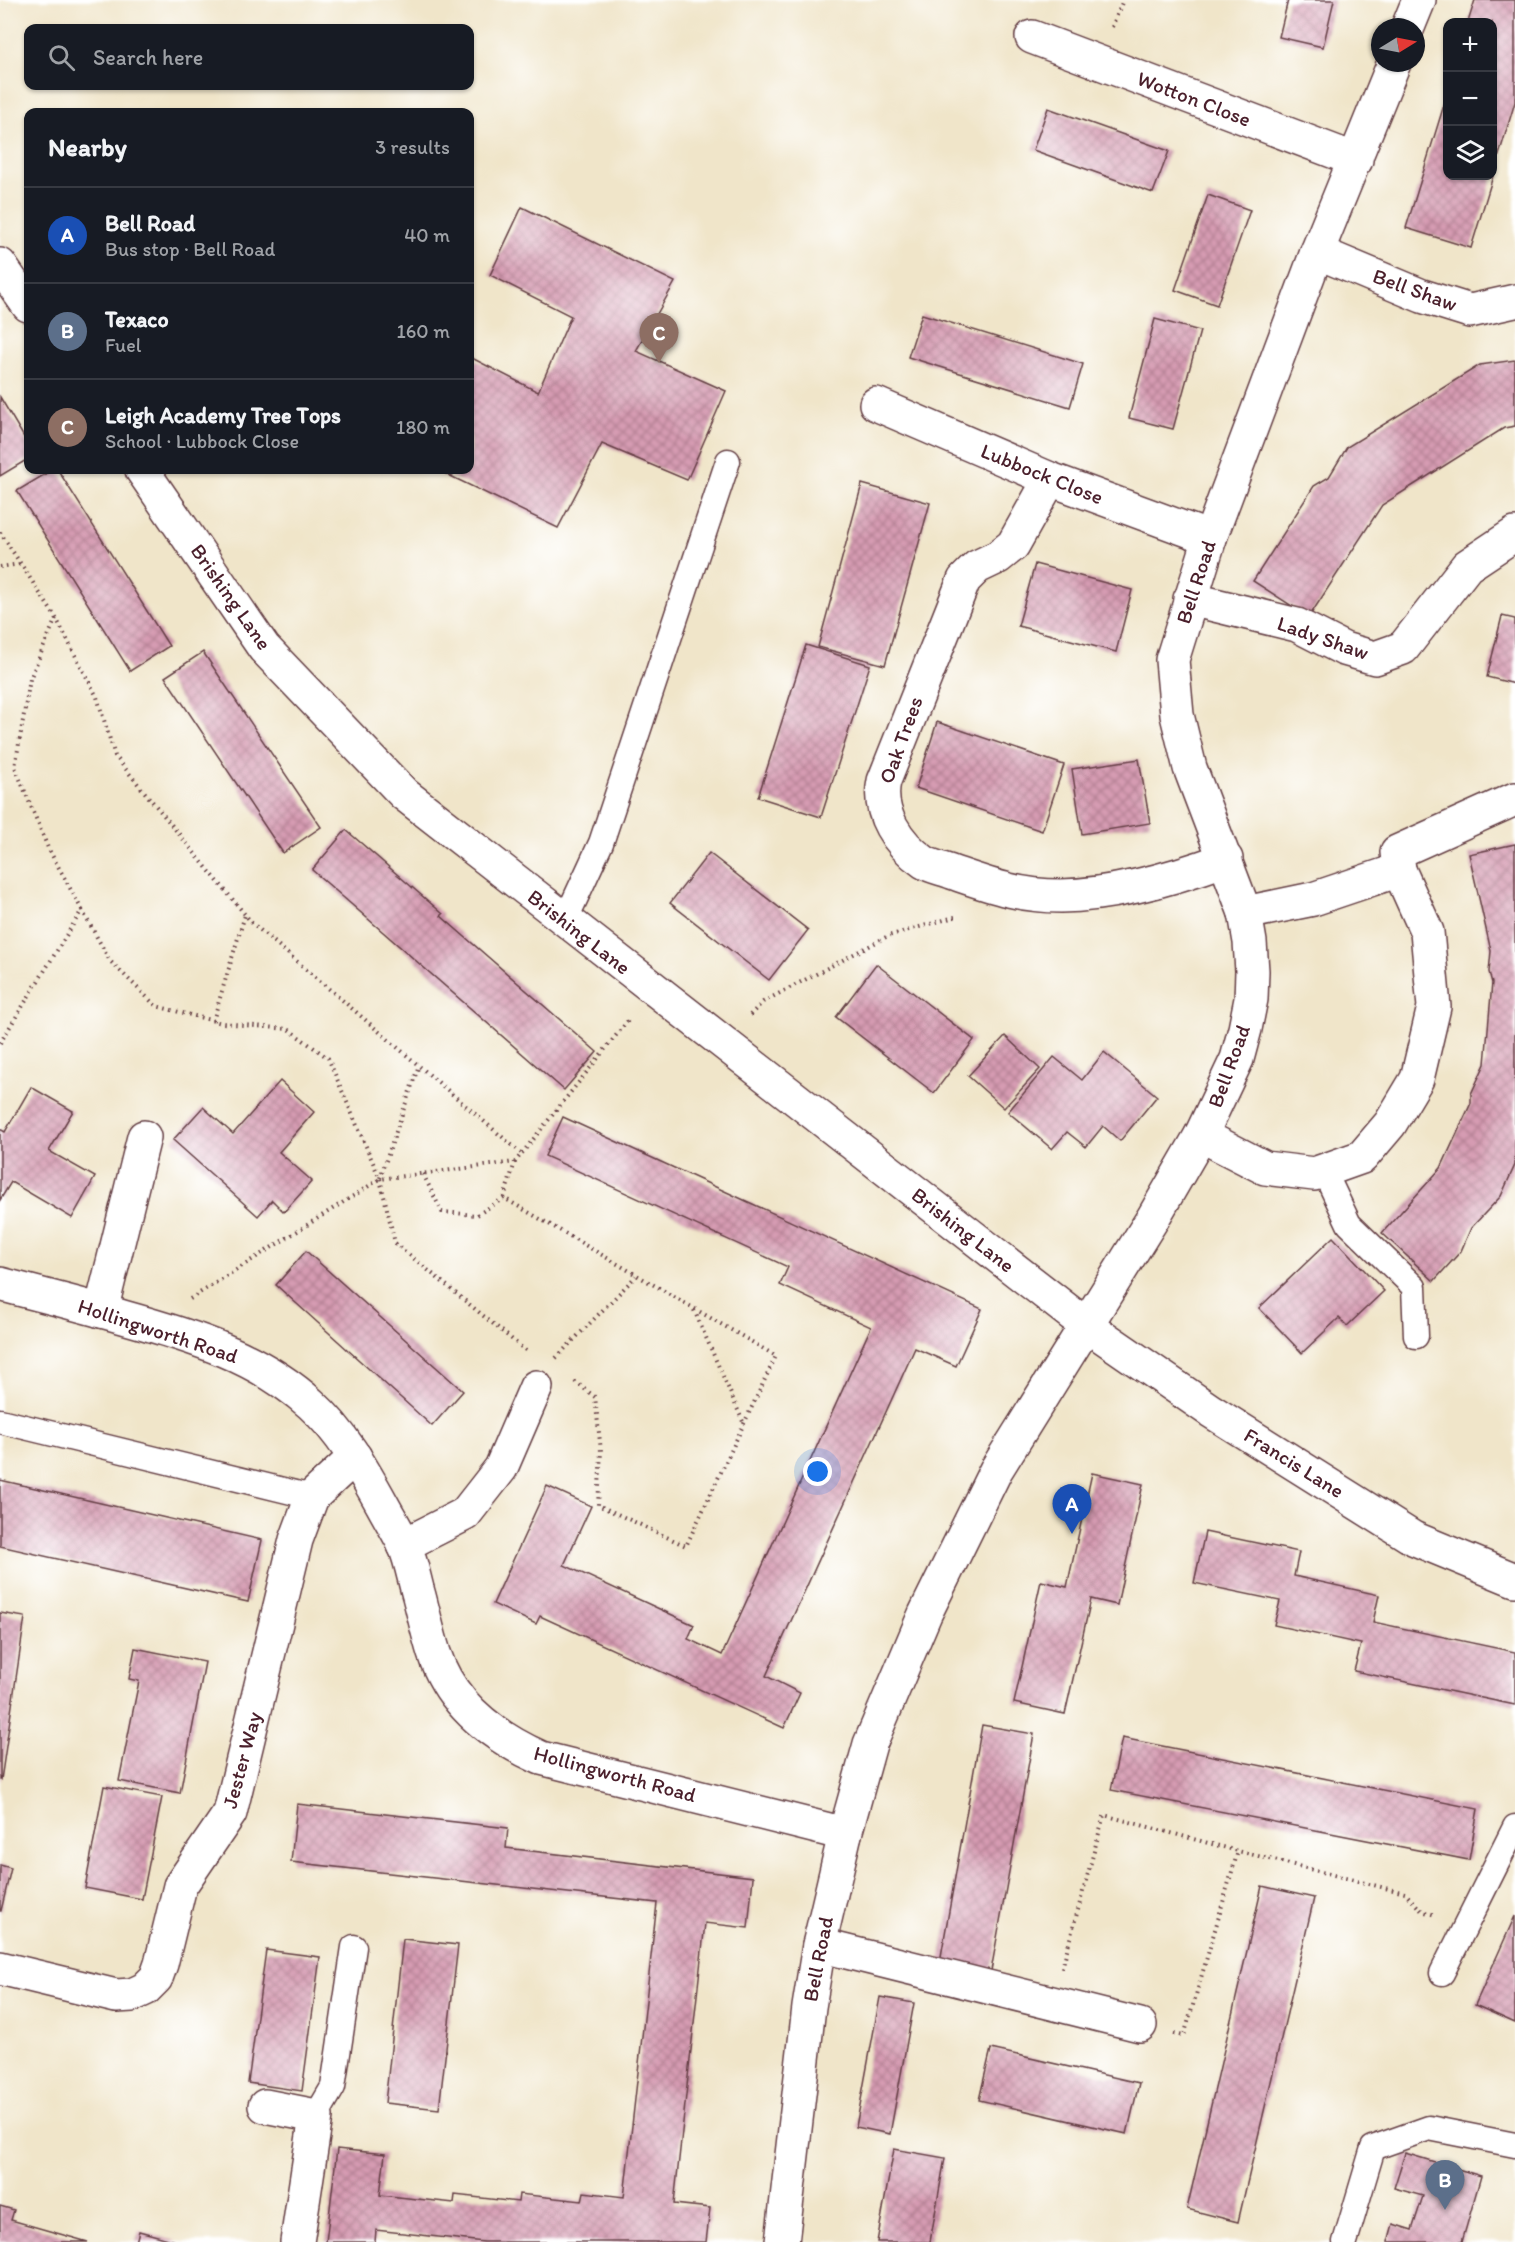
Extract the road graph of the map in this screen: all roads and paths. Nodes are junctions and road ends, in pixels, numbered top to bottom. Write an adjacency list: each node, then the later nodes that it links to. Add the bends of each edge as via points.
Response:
1 (1419, 0): 2 (street)
2 (1412, 18)
3 (1032, 37): 5 (street, Wotton Close)
4 (1390, 72): 5 (street, Bell Road)
5 (1356, 160): 6 (street, Bell Road)
6 (1317, 252): 9 (street, Bell Shaw, via 1422,296 1470,311); 16 (street, Bell Road)
7 (0, 266): 8 (street)
8 (24, 299)
9 (1515, 301)
10 (876, 404): 13 (street, Lubbock Close)
11 (728, 461): 28 (lane, via 601,843)
12 (145, 474): 28 (street, Brishing Lane, via 264,648 404,794)
13 (1050, 479): 16 (street, Lubbock Close); 24 (street, Oak Trees, via 1013,545 976,567 964,580 881,797 895,835 925,863)
14 (0, 532): 17 (path)
15 (1515, 534): 19 (street, Lady Shaw, via 1467,566 1403,648 1375,658 1344,649 1296,625)
16 (1210, 538): 19 (street, Bell Road)
17 (20, 564): 18 (path); 20 (path)
18 (0, 567)
19 (1190, 599): 22 (street, Bell Road, via 1172,660 1177,715 1190,768)
20 (56, 618): 25 (path, via 30,679 15,767 48,848); 27 (path, via 97,697 115,756)
21 (1515, 799): 23 (street, via 1397,852)
22 (1226, 859): 24 (street, Oak Trees, via 1113,890 1061,896); 26 (street, Bell Road)
23 (1399, 870): 26 (street, via 1313,899); 38 (street, via 1427,932 1434,1007 1417,1079 1390,1124 1362,1157)
24 (1004, 890): 31 (path, via 993,906 888,936 764,1002)
25 (82, 910): 30 (path, via 110,961 156,1006); 32 (path)
26 (1245, 913): 34 (street, Bell Road, via 1251,999 1237,1059)
27 (245, 914): 30 (path); 33 (path)
28 (565, 921): 29 (street, Brishing Lane)
29 (653, 989): 31 (street, Brishing Lane); 36 (path)
30 (213, 1021): 40 (path, via 288,1029 328,1058)
31 (721, 1042): 47 (street, Brishing Lane)
32 (0, 1043)
33 (419, 1065): 36 (path); 40 (path)
34 (1201, 1135): 38 (street, via 1265,1168 1314,1174); 47 (street, Bell Road)
35 (144, 1137): 45 (street)
36 (521, 1153): 37 (path)
37 (514, 1162): 39 (path); 41 (path)
38 (1324, 1171): 48 (lane, via 1349,1224 1414,1287)
39 (423, 1174): 40 (path); 41 (path, via 442,1212 477,1215)
40 (380, 1179): 46 (path); 49 (path, via 395,1243)
41 (504, 1198): 42 (path)
42 (636, 1276): 44 (path); 49 (path)
43 (0, 1284): 45 (street, Hollingworth Road)
44 (693, 1309): 51 (path); 51 (path, via 776,1356)
45 (101, 1311): 46 (street, Hollingworth Road)
46 (150, 1324): 52 (street, Hollingworth Road, via 228,1350 257,1365 311,1405 338,1432)
47 (1086, 1325): 55 (street, Francis Lane, via 1211,1411 1413,1538); 57 (street, Bell Road, via 996,1470 925,1614 870,1744)
48 (1416, 1336)
49 (541, 1378): 51 (path, via 558,1369 595,1397 601,1451 598,1505 686,1546); 54 (street, via 501,1468 465,1514)
50 (0, 1421): 53 (lane)
51 (744, 1424)
52 (355, 1457): 53 (street, Jester Way); 54 (street, Hollingworth Road)
53 (312, 1497): 62 (street, Jester Way, via 296,1540 230,1813 180,1886 156,1978 132,1995 116,1996)
54 (404, 1545): 57 (street, Hollingworth Road, via 435,1655 449,1683 467,1709 514,1746 541,1758)
55 (1515, 1580)
56 (1515, 1827): 59 (lane)
57 (845, 1834): 60 (street, Bell Road)
58 (1238, 1851): 59 (path, via 1405,1893 1422,1911); 64 (path, via 1104,1815); 65 (path, via 1184,2036)
59 (1466, 1925): 63 (lane)
60 (819, 1945): 64 (street); 70 (street, Bell Road)
61 (354, 1947): 67 (lane, via 333,2087)
62 (0, 1968)
63 (1442, 1973)
64 (1052, 2003): 65 (street)
65 (1140, 2025)
66 (266, 2106): 67 (street)
67 (316, 2116): 69 (street)
68 (1515, 2145): 71 (lane, via 1429,2128 1373,2148)
69 (297, 2242)
70 (782, 2242)
71 (1346, 2242)

